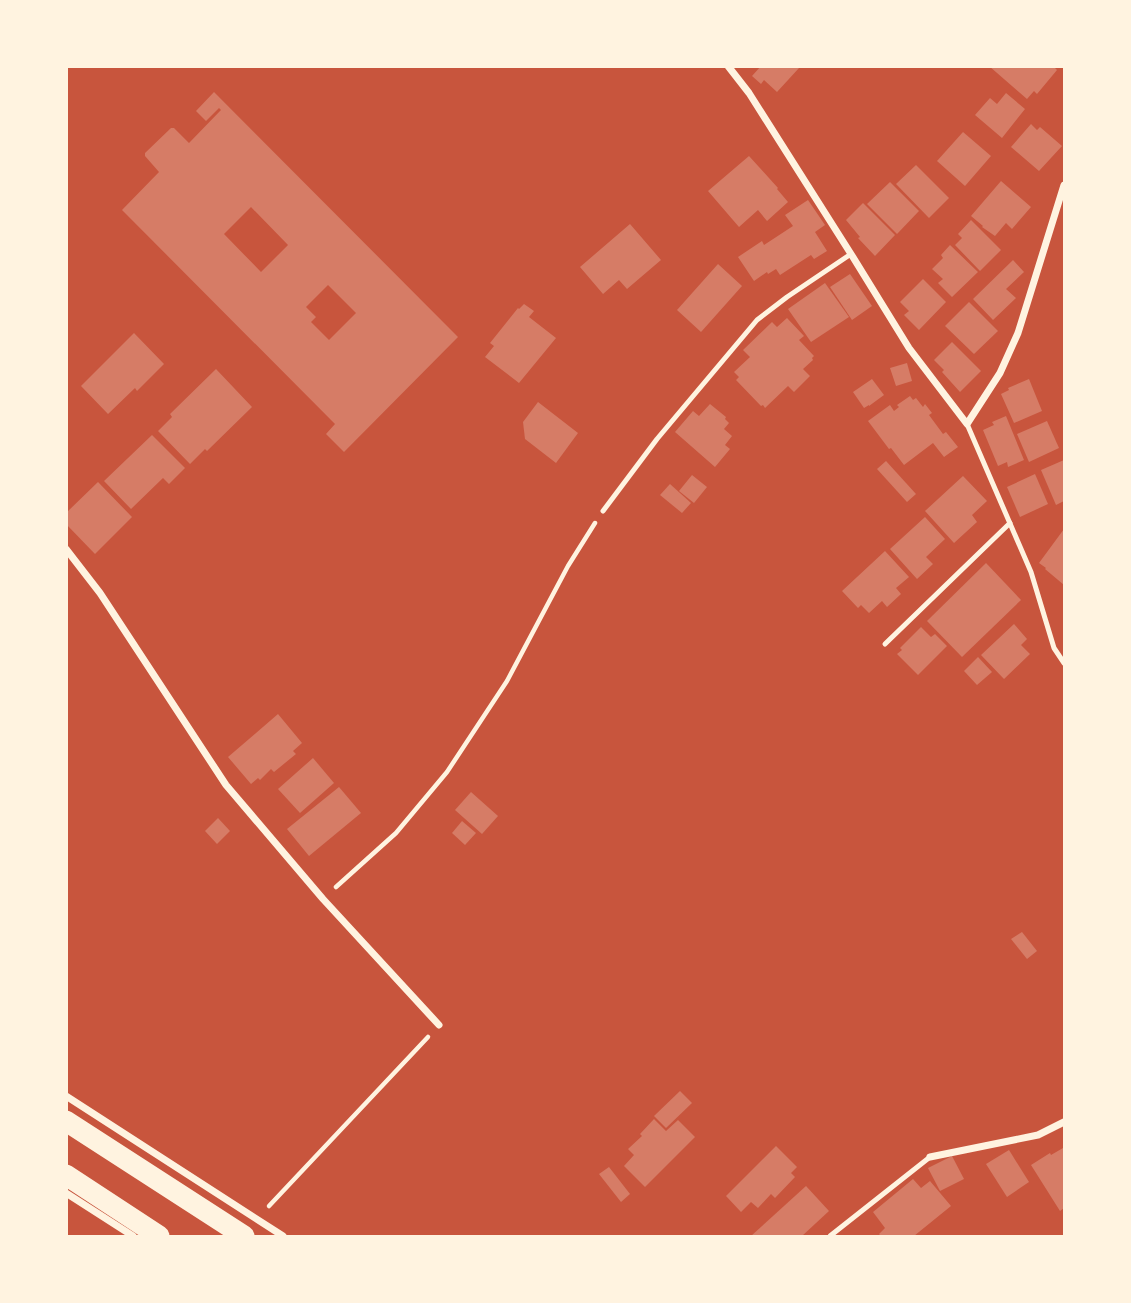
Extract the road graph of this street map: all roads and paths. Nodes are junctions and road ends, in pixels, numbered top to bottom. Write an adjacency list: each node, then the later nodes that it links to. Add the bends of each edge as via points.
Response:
1 (728, 66): 3 (street)
2 (1065, 185): 4 (street, via 1018,333 1000,373)
3 (851, 254): 4 (street, via 909,348); 5 (lane, via 757,320)
4 (967, 424): 6 (lane)
5 (603, 511): 10 (path, via 507,681 447,772 396,832)
6 (1010, 523): 8 (lane); 9 (lane, via 1031,572 1054,648)
7 (66, 549): 10 (street, via 226,785)
8 (885, 645)
9 (1065, 663)
10 (323, 899): 11 (street)
11 (439, 1025): 18 (path)
12 (66, 1096): 18 (street)
13 (66, 1121): 18 (highway)
14 (1065, 1122): 15 (street, via 1038,1135)
15 (930, 1157): 22 (lane)
16 (66, 1175): 20 (highway)
17 (66, 1193): 19 (street)
18 (250, 1228): 21 (street)
19 (133, 1237)
20 (159, 1237)
21 (283, 1237)
22 (830, 1237)

